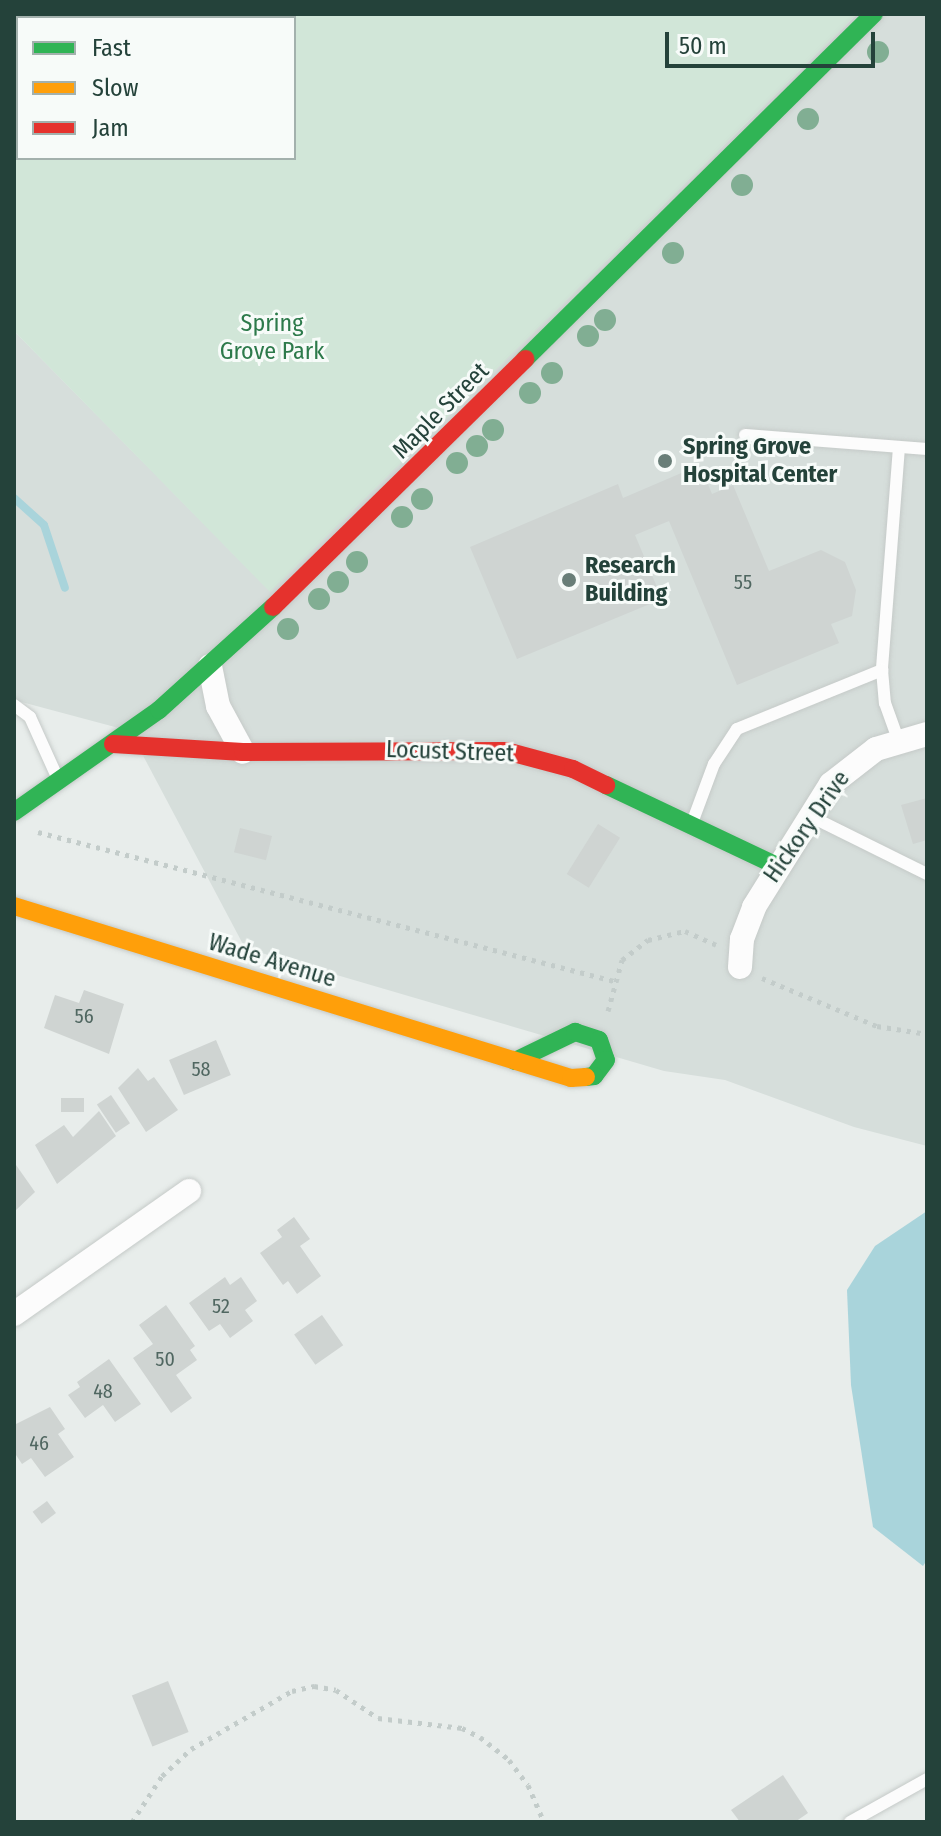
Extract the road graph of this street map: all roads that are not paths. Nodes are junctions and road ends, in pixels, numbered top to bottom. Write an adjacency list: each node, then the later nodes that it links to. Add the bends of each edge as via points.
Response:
1 (874, 14): 5 (street, Maple Street)
2 (745, 435): 3 (lane)
3 (899, 447): 4 (lane); 6 (lane)
4 (927, 449)
5 (210, 666): 10 (street, Maple Street); 11 (street, via 218,706)
6 (882, 670): 9 (lane, via 885,703); 15 (lane, via 737,729 714,764)
7 (14, 705): 12 (lane, via 30,717)
8 (927, 734): 9 (street, Hickory Drive)
9 (899, 742): 14 (street, Hickory Drive, via 851,764)
10 (113, 744): 11 (street, Locust Street); 12 (street, Maple Street)
11 (243, 752): 15 (street, Locust Street, via 506,751 573,769)
12 (59, 782): 13 (street, Maple Street)
13 (14, 812)
14 (810, 816): 16 (street, Hickory Drive); 17 (lane)
15 (691, 826): 16 (street, Locust Street)
16 (777, 866): 19 (street, Hickory Drive, via 742,939)
17 (927, 874)
18 (14, 906): 20 (street, Wade Avenue)
19 (740, 967)
20 (515, 1061)
21 (189, 1191): 22 (street)
22 (14, 1314)
23 (927, 1779): 24 (lane)
24 (850, 1822)

